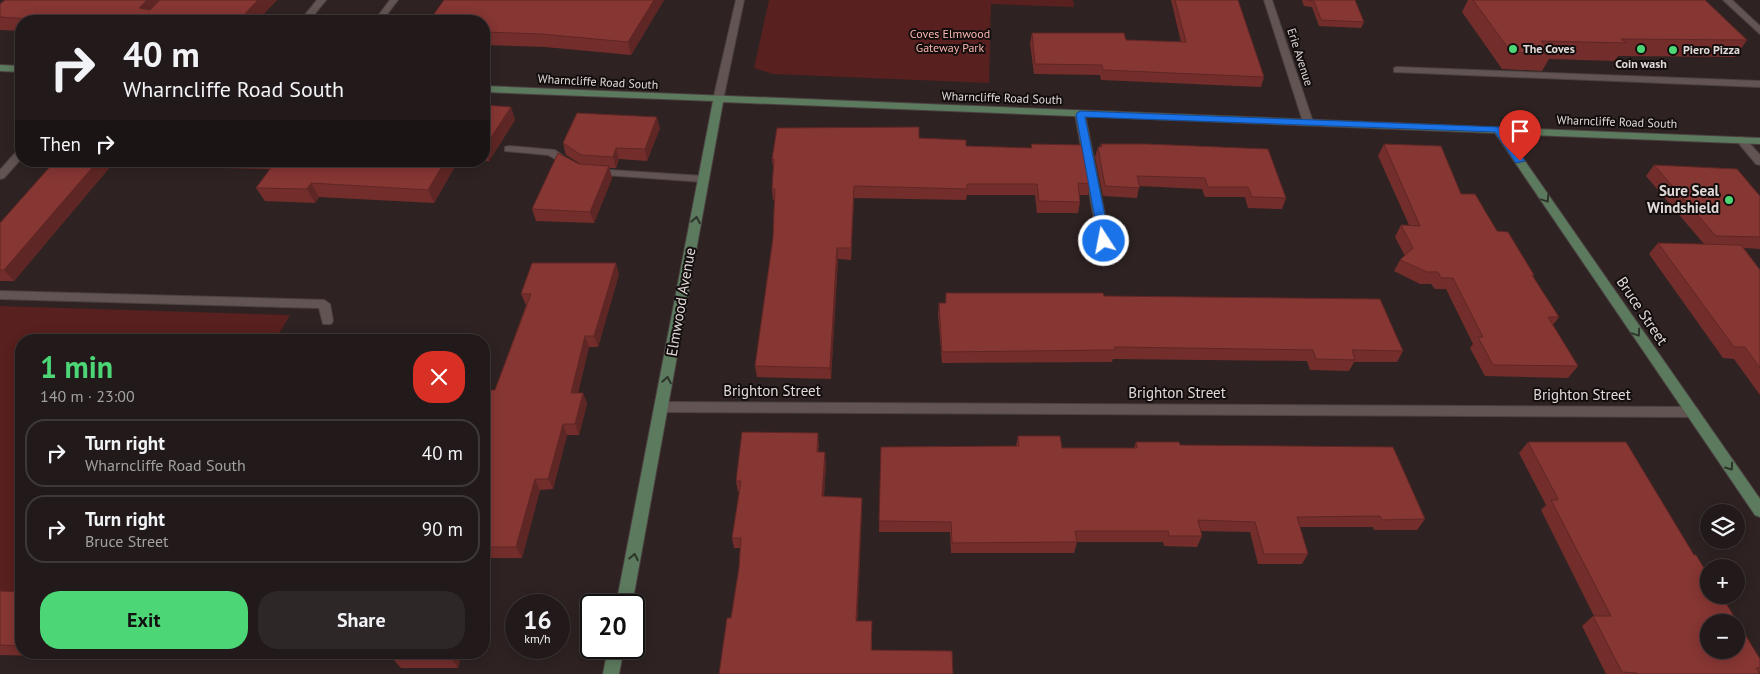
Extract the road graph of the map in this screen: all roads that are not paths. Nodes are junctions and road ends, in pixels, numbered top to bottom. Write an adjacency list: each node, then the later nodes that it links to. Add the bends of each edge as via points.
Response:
1 (322, 0): 6 (street)
2 (394, 0): 7 (street)
3 (740, 0): 14 (street, Elmwood Avenue)
4 (1268, 0): 16 (street, Erie Avenue)
5 (1726, 0): 8 (street)
6 (309, 15)
7 (383, 15)
8 (1760, 31)
9 (0, 68): 10 (main road)
10 (15, 69)
11 (1396, 70): 12 (street)
12 (1760, 84)
13 (490, 89): 14 (main road, Wharncliffe Road South)
14 (718, 100): 15 (main road, Wharncliffe Road South); 24 (main road, Elmwood Avenue)
15 (1080, 114): 16 (main road, Wharncliffe Road South); 25 (street)
16 (1308, 122): 17 (main road, Wharncliffe Road South)
17 (1498, 130): 18 (main road, Wharncliffe Road South); 29 (main road, Bruce Street, one-way to 29)
18 (1741, 140): 19 (main road, Wharncliffe Road South); 22 (street)
19 (1760, 140)
20 (509, 150): 24 (street, via 551,152 582,171)
21 (15, 160): 23 (street)
22 (1760, 162)
23 (0, 176)
24 (704, 179): 28 (main road, Elmwood Avenue, one-way to 24)
25 (1104, 241)
26 (0, 294): 27 (street, via 324,304)
27 (327, 321)
28 (662, 407): 29 (street, Brighton Street); 31 (main road, Elmwood Avenue, one-way to 28)
29 (1692, 412): 30 (main road, Bruce Street, one-way to 30)
30 (1760, 511)
31 (626, 594)
32 (614, 659): 33 (main road)
33 (611, 674)

